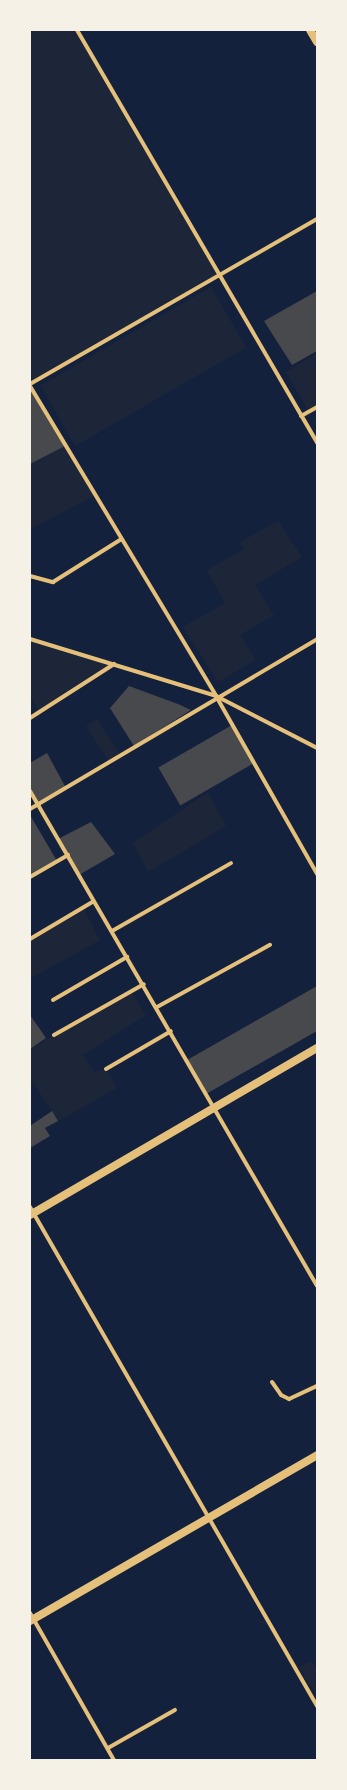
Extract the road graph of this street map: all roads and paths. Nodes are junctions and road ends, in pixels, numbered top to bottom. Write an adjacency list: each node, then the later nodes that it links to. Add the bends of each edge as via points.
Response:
1 (77, 30): 5 (street)
2 (310, 30): 3 (main road)
3 (317, 42)
4 (317, 219): 5 (street)
5 (219, 274): 6 (street); 8 (street)
6 (30, 385): 10 (street)
7 (317, 407): 8 (street)
8 (301, 416): 9 (street)
9 (317, 443)
10 (120, 540): 11 (street, via 53,582); 15 (street)
11 (30, 576)
12 (30, 639): 14 (street)
13 (317, 639): 15 (street)
14 (114, 664): 15 (street); 16 (street)
15 (216, 696): 17 (street); 19 (street); 23 (street)
16 (30, 718)
17 (317, 748)
18 (30, 791): 19 (street)
19 (38, 805): 20 (street); 21 (street)
20 (30, 809)
21 (68, 855): 24 (street); 25 (street)
22 (231, 864): 26 (street)
23 (317, 874)
24 (30, 877)
25 (94, 901): 26 (street); 27 (street)
26 (112, 931): 29 (street)
27 (30, 939)
28 (270, 945): 32 (street)
29 (127, 956): 30 (street); 31 (street)
30 (144, 984): 32 (street); 34 (street)
31 (53, 1000)
32 (157, 1007): 33 (street)
33 (172, 1031): 36 (street); 37 (street)
34 (54, 1035)
35 (317, 1048): 37 (main road)
36 (106, 1069)
37 (214, 1107): 38 (main road); 39 (street)
38 (31, 1212): 43 (street)
39 (317, 1286)
40 (272, 1382): 41 (street, via 281,1395 289,1399)
41 (317, 1386)
42 (317, 1455): 43 (main road)
43 (207, 1517): 44 (main road); 45 (street)
44 (31, 1618): 47 (street)
45 (317, 1706)
46 (175, 1710): 47 (street)
47 (108, 1748): 48 (street)
48 (114, 1760)

